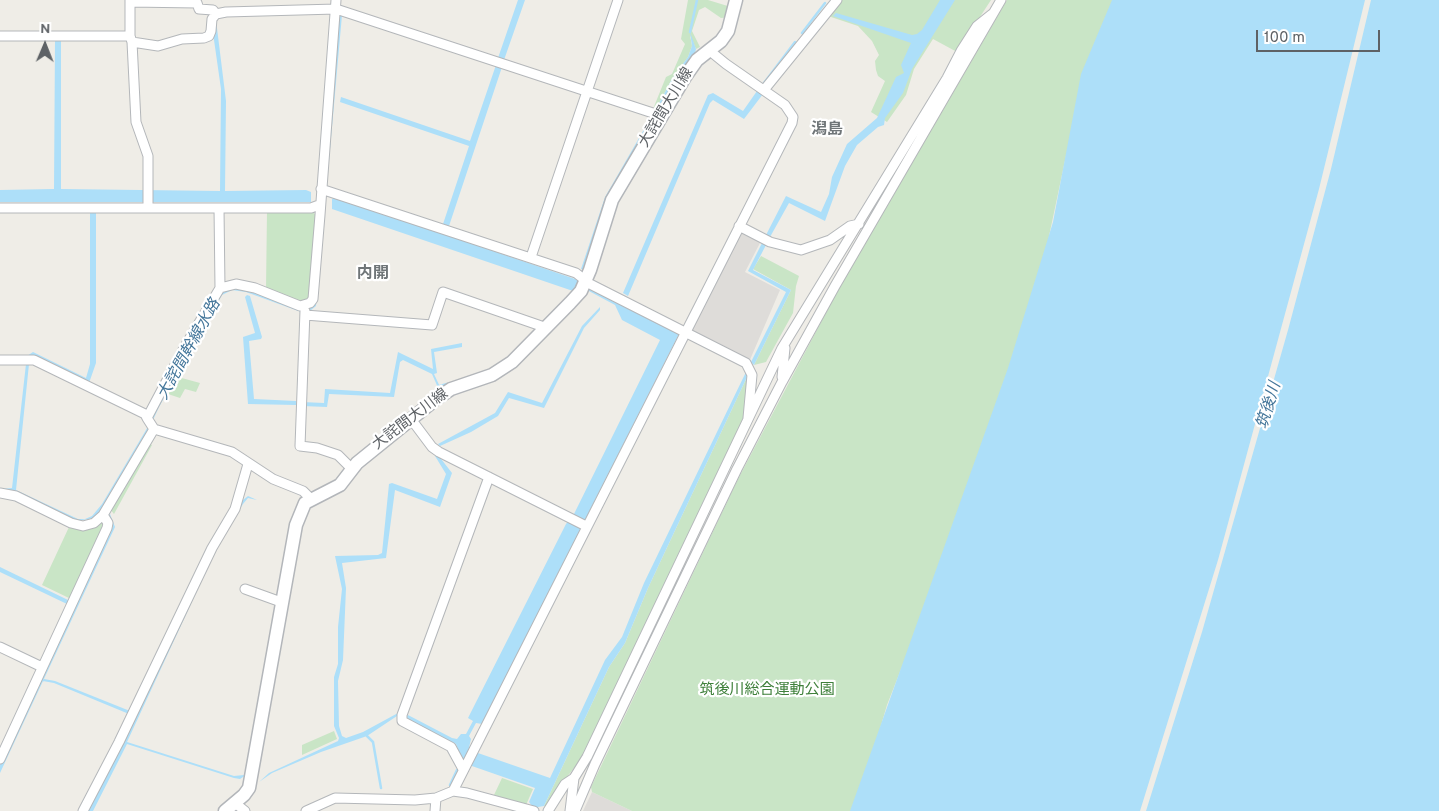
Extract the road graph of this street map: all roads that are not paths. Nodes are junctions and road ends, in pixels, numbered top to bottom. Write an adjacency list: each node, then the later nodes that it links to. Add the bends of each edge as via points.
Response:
1 (618, 0): 13 (street)
2 (736, 0): 11 (main road, 大詫間大川線, via 728,31)
3 (837, 0): 12 (street)
4 (1002, 0): 7 (street)
5 (130, 1): 8 (street, via 197,3 199,9 213,10); 10 (street)
6 (338, 6): 8 (street); 13 (street); 15 (street)
7 (994, 13): 20 (street, via 977,26 961,51); 30 (street)
8 (216, 14): 10 (street, via 209,36 204,38 182,39 158,46)
9 (0, 36): 10 (street)
10 (131, 39): 18 (street, via 136,122 148,156)
11 (710, 51): 12 (street); 14 (main road, 大詫間大川線, via 697,60)
12 (764, 90): 21 (street, via 785,105 793,117 792,123)
13 (587, 92): 14 (street); 22 (street)
14 (662, 116): 23 (main road, 大詫間大川線, via 612,200)
15 (326, 189): 16 (street); 22 (street)
16 (319, 205): 19 (street, via 311,208); 25 (street, via 313,299)
17 (0, 208): 18 (street)
18 (148, 208): 19 (street)
19 (219, 208): 24 (street)
20 (859, 224): 21 (street, via 850,226 830,240 801,250 770,242); 28 (street)
21 (739, 226): 27 (street)
22 (531, 257): 23 (street, via 576,273)
23 (586, 280): 26 (main road, 大詫間大川線, via 570,304); 27 (street)
24 (220, 288): 25 (street, via 236,284 256,288); 33 (street, via 185,346)
25 (305, 311): 26 (street, via 432,325 443,292); 36 (street, via 300,446 338,455)
26 (547, 328): 31 (main road, 大詫間大川線, via 512,362 492,375 451,389)
27 (686, 332): 32 (street, via 746,363 752,375); 41 (street)
28 (786, 343): 30 (street); 32 (street)
29 (0, 360): 33 (street, via 34,360 145,414)
30 (782, 382): 34 (street)
31 (410, 419): 36 (main road, 大詫間大川線); 37 (street, via 432,447)
32 (748, 422): 34 (street); 48 (street)
33 (151, 423): 35 (street, via 232,452); 40 (street)
34 (750, 443): 58 (street)
35 (248, 464): 39 (street, via 303,491); 53 (street, via 235,509 212,548 120,742)
36 (352, 469): 39 (main road, 大詫間大川線, via 340,485)
37 (489, 477): 41 (street); 47 (street, via 402,715 402,721 451,747)
38 (0, 493): 40 (street, via 16,496 83,526 94,523)
39 (311, 499): 43 (main road, 大詫間大川線, via 298,515)
40 (105, 511): 45 (street, via 107,528)
41 (586, 526): 47 (street)
42 (245, 589): 43 (street)
43 (281, 602): 51 (main road, 大詫間大川線, via 251,780)
44 (0, 647): 45 (street)
45 (42, 667): 46 (street)
46 (0, 759)
47 (464, 767): 49 (street)
48 (574, 778): 56 (street, via 565,784); 57 (street)
49 (453, 791): 50 (street); 52 (street)
50 (436, 798): 54 (street, via 336,798); 55 (street)
51 (235, 808)
52 (530, 810)
53 (83, 811)
54 (306, 811)
55 (435, 811)
56 (548, 811)
57 (570, 811)
58 (575, 811)

